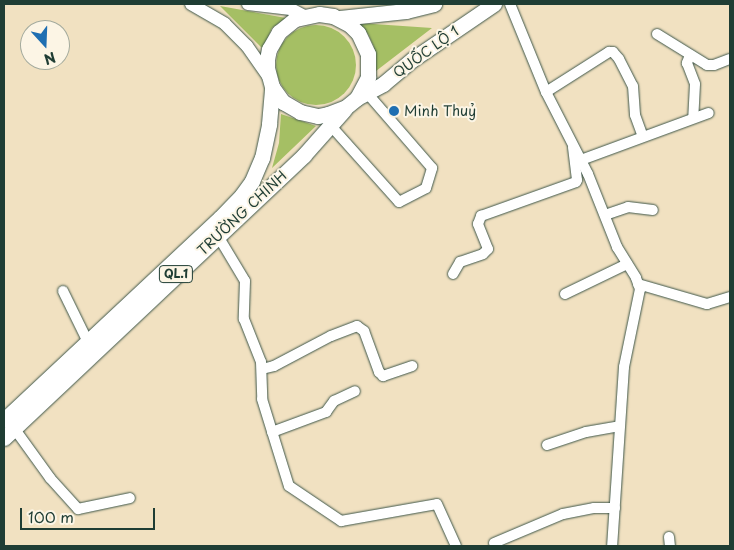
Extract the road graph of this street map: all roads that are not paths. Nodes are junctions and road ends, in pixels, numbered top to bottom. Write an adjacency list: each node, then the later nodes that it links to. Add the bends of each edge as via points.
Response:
1 (191, 4): 11 (main road, via 214,16 240,39)
2 (248, 4): 7 (main road, via 291,9)
3 (494, 4): 13 (highway, QUỐC LỘ 1 / QL.1)
4 (510, 4): 12 (street)
5 (425, 5): 6 (highway)
6 (335, 13): 7 (highway); 13 (highway, QL.1, via 358,33 368,54 368,77)
7 (304, 16): 11 (highway, QL.1, via 287,25 274,40 267,58)
8 (657, 34): 9 (street)
9 (690, 55): 10 (street, via 710,65); 15 (street, via 687,63 695,84)
10 (730, 59)
11 (270, 83): 13 (highway, QL.1, via 284,102 300,112 318,116); 29 (highway, TRƯỜNG CHINH / QL.1, via 266,141 252,182 220,218)
12 (546, 92): 17 (street, via 613,52 633,86 635,115); 18 (street)
13 (357, 100): 16 (highway, TRƯỜNG CHINH / QL.1); 16 (street, via 432,168 426,188 400,202)
14 (709, 113): 15 (street)
15 (693, 118): 17 (street)
16 (331, 126): 22 (highway, TRƯỜNG CHINH / QL.1)
17 (643, 137): 19 (street)
18 (573, 145): 19 (street); 24 (street, via 576,182 481,216 478,224 488,249 484,254 460,262)
19 (581, 160): 21 (street)
20 (653, 210): 21 (street, via 628,207)
21 (605, 215): 23 (street)
22 (218, 236): 31 (street, via 245,282 244,320); 34 (highway, TRƯỜNG CHINH / QL.1)
23 (627, 264): 25 (street); 27 (street)
24 (453, 274)
25 (638, 284): 28 (street, via 707,304); 33 (street, via 640,295 624,367)
26 (63, 291): 29 (street)
27 (565, 294)
28 (730, 297)
29 (88, 342): 34 (highway, TRƯỜNG CHINH / QL.1)
30 (412, 366): 31 (street, via 383,376 364,331 357,326 274,366)
31 (262, 368): 35 (street, via 262,399)
32 (355, 391): 35 (street, via 334,401 326,412)
33 (619, 426): 36 (street, via 586,432); 38 (street)
34 (7, 429): 37 (street, via 78,509)
35 (272, 432): 40 (street, via 289,486 338,520 411,510 434,503 439,507)
36 (547, 445)
37 (130, 498)
38 (615, 508): 39 (street, via 564,514); 41 (street)
39 (494, 543)
40 (456, 546)
41 (612, 546)

